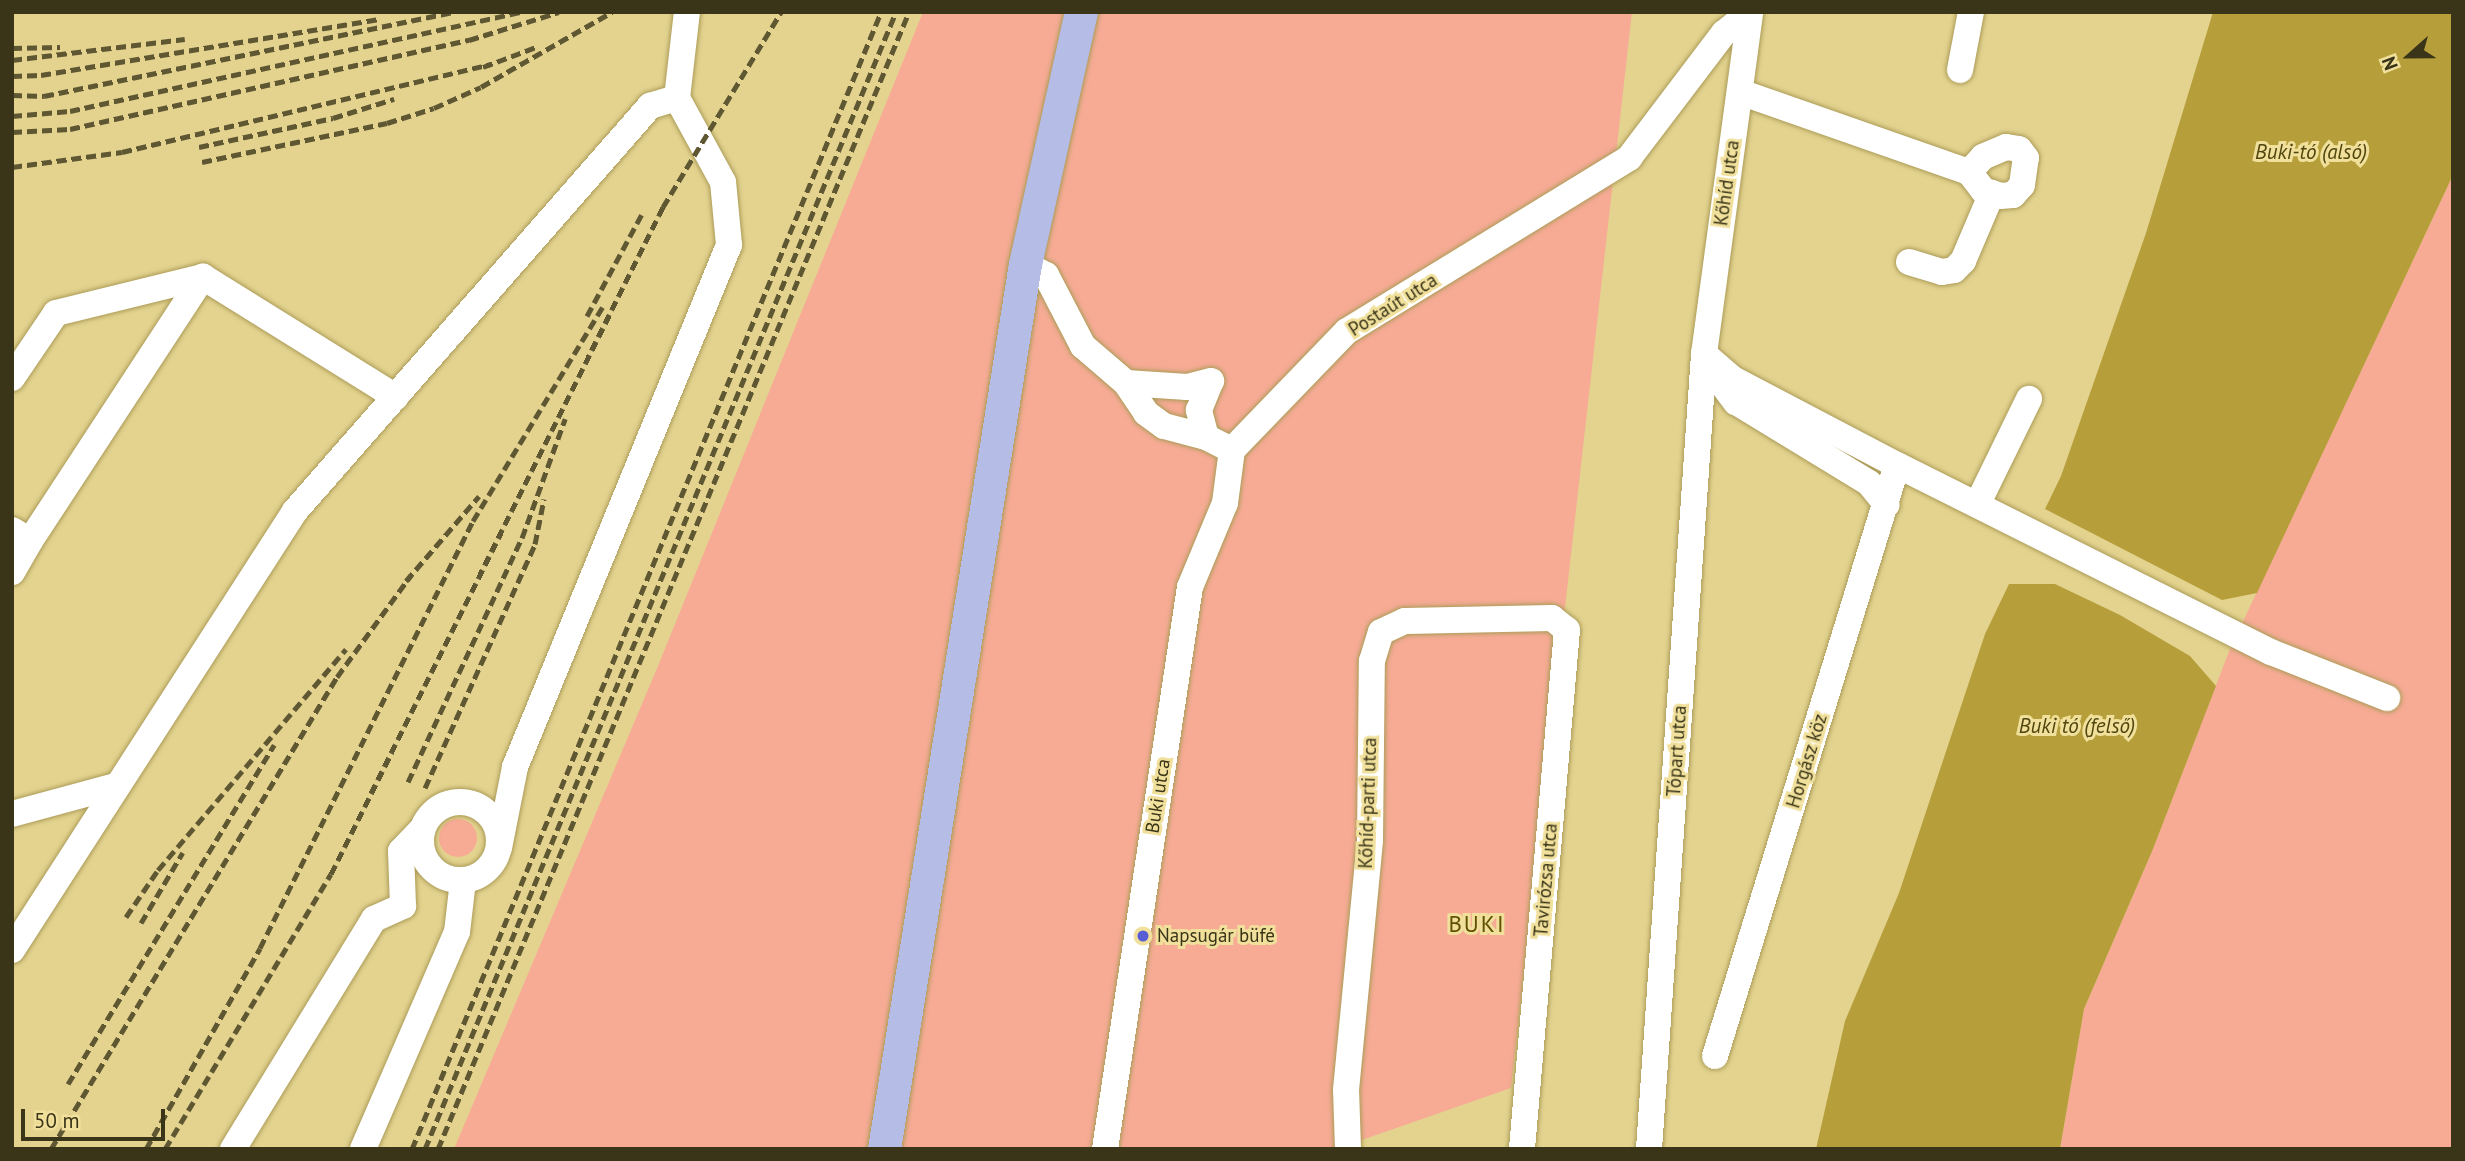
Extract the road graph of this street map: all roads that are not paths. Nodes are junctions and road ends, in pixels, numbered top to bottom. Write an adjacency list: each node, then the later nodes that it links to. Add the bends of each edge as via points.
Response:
1 (687, 12): 7 (street)
2 (1081, 12): 11 (main road)
3 (1750, 12): 6 (street, Kőhíd utca); 19 (street, Postaút utca, via 1724,33 1629,158 1348,331)
4 (1971, 12): 5 (street)
5 (1960, 70)
6 (1740, 92): 8 (street); 13 (street, Kőhíd utca)
7 (677, 98): 16 (street, via 650,106); 27 (street, via 723,182 729,245)
8 (1969, 172): 9 (street, via 1983,190); 9 (street, via 1994,151 2019,149 2026,158 2022,184 2012,195)
9 (1992, 193): 10 (street, via 1963,261 1954,270 1942,272)
10 (1909, 261)
11 (1025, 264): 15 (street, via 1046,275 1083,345); 38 (main road)
12 (203, 277): 14 (street, via 56,313); 16 (street); 23 (street)
13 (1704, 354): 20 (street, via 1732,379); 22 (street, via 1717,380 1736,402 1868,483); 42 (street, Tópart utca)
14 (12, 378)
15 (1126, 383): 18 (street, via 1146,413 1164,426); 18 (street, via 1177,387 1211,381 1199,410)
16 (396, 397): 28 (street, via 273,539)
17 (2029, 399): 21 (street)
18 (1206, 437): 19 (street)
19 (1232, 450): 39 (street, Buki utca, via 1225,503 1189,587)
20 (1897, 465): 21 (street); 22 (street, Horgász köz)
21 (1978, 503): 26 (street, via 2271,652)
22 (1887, 505): 35 (street, Horgász köz)
23 (21, 536): 24 (street)
24 (12, 572)
25 (1552, 618): 40 (street, Kőhíd-parti utca, via 1405,621 1381,632 1372,661 1370,840 1346,1090); 41 (street, Tavirózsa utca, via 1567,630)
26 (2387, 698)
27 (515, 767): 29 (street, via 486,790); 32 (street)
28 (115, 786): 30 (street); 34 (street)
29 (462, 801): 31 (street, via 436,808); 32 (street, via 486,811 495,822)
30 (12, 814)
31 (421, 830): 33 (street, via 420,843 429,867 439,875); 36 (street, via 401,851 403,905 374,919)
32 (499, 848): 33 (street, via 486,870)
33 (463, 881): 37 (street, via 457,932)
34 (12, 950)
35 (1715, 1056)
36 (233, 1149)
37 (363, 1149)
38 (884, 1149)
39 (1105, 1149)
40 (1348, 1149)
41 (1522, 1149)
42 (1649, 1149)

